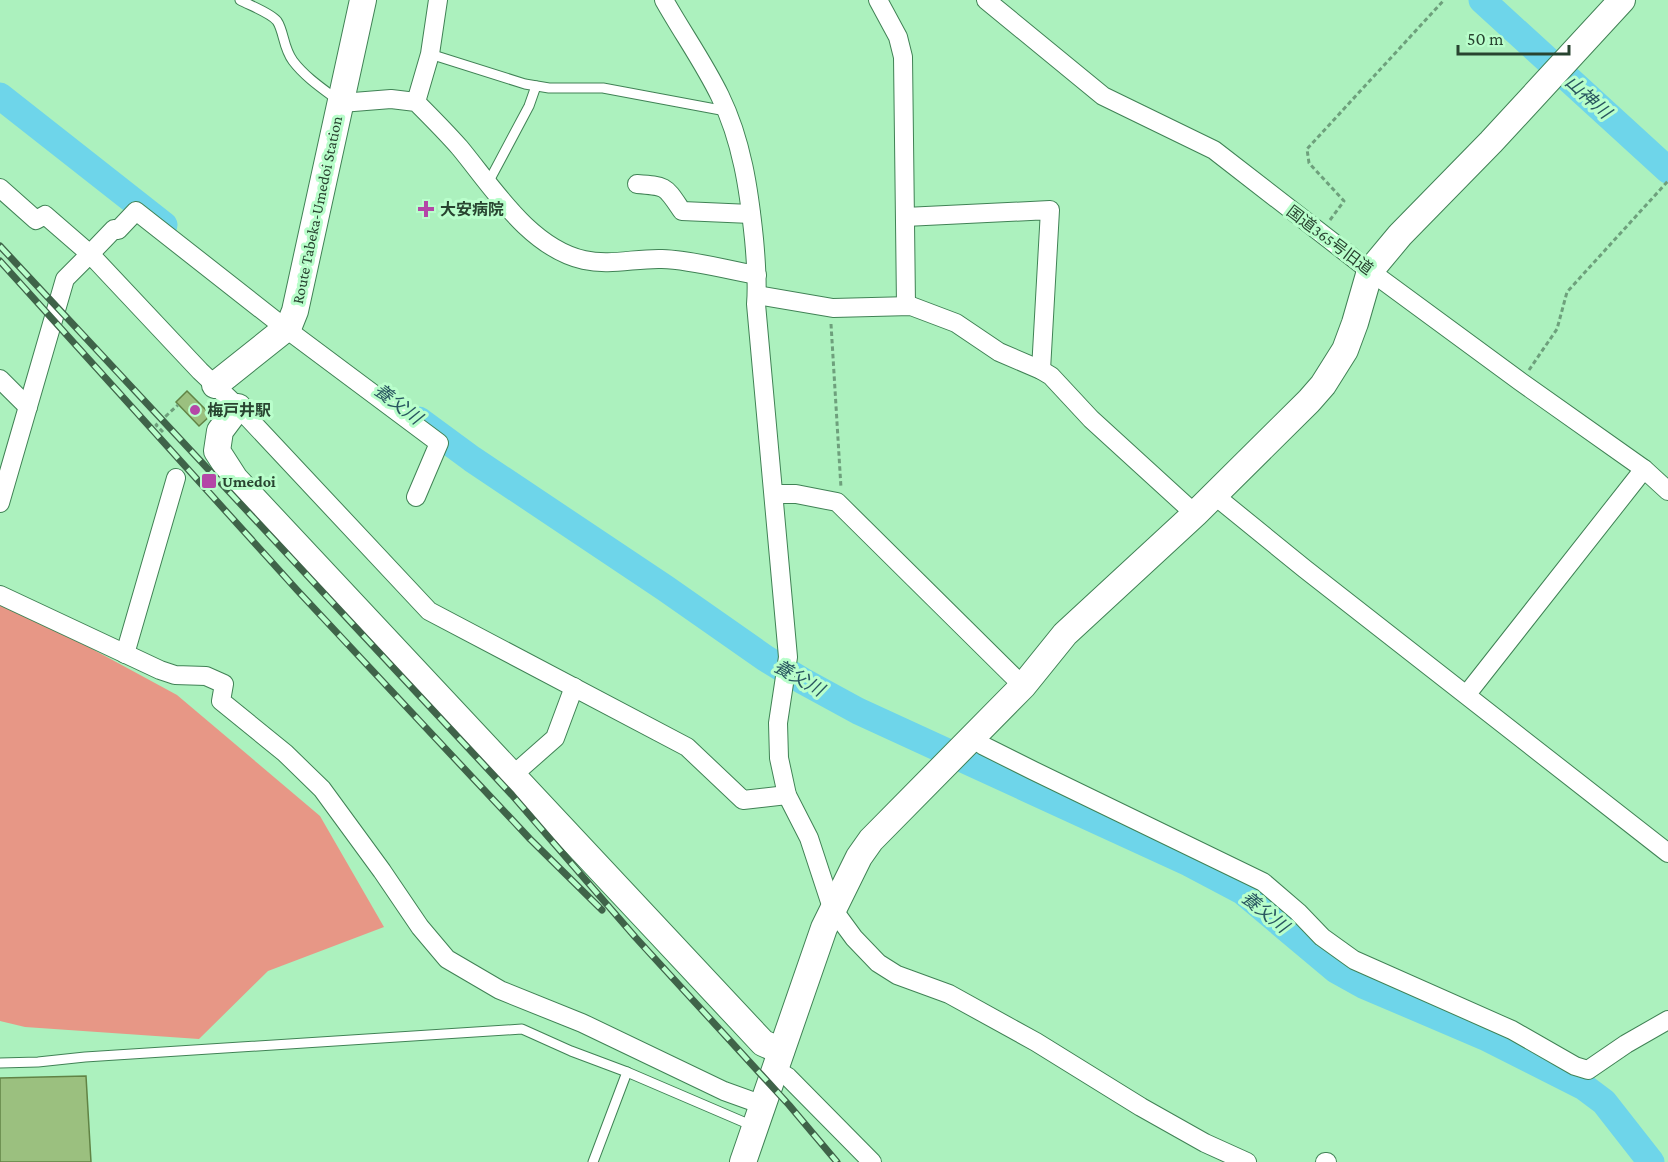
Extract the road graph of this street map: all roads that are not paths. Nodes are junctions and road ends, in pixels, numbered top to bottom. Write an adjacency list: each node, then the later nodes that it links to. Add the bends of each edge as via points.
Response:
1 (240, 0): 11 (lane, via 274,18 293,62)
2 (363, 0): 11 (street, Route Tabeka-Umedoi Station)
3 (438, 0): 8 (street)
4 (664, 0): 12 (street)
5 (878, 0): 17 (street, via 898,37 903,57)
6 (986, 0): 19 (street, 国道365号旧道, via 1103,96 1214,150)
7 (1622, 0): 19 (street)
8 (430, 54): 9 (lane); 10 (street)
9 (536, 86): 12 (lane, via 603,88); 13 (lane)
10 (416, 102): 11 (street, via 399,99); 13 (street)
11 (341, 103): 23 (street, Route Tabeka-Umedoi Station)
12 (727, 111): 16 (street)
13 (488, 183): 20 (street, via 550,245 584,260 675,260)
14 (637, 184): 16 (street, via 667,189 682,211)
15 (0, 188): 18 (street, via 36,220 45,215)
16 (752, 214): 20 (street)
17 (905, 217): 22 (street); 24 (street, via 1050,210)
18 (90, 254): 23 (street, via 136,211); 26 (street); 27 (street, via 66,279)
19 (1370, 271): 29 (street, 国道365号旧道); 33 (street, via 1345,350 1329,376)
20 (757, 275): 21 (street)
21 (757, 295): 22 (street, via 833,308); 32 (street)
22 (906, 305): 24 (street, via 956,323 999,352)
23 (290, 322): 26 (street); 35 (street, via 439,443)
24 (1041, 370): 36 (street)
25 (0, 379): 27 (street)
26 (215, 385): 28 (street)
27 (28, 407): 34 (street)
28 (238, 407): 40 (street, via 429,611); 43 (street, via 220,431 217,451 235,479)
29 (1644, 469): 31 (street, 国道365号旧道); 41 (street)
30 (176, 478): 38 (street)
31 (1668, 491)
32 (774, 494): 39 (street, via 837,502); 44 (street, via 788,657 778,723 779,758)
33 (1214, 495): 36 (street); 41 (street)
34 (1, 497)
35 (416, 497)
36 (1195, 514): 39 (street, via 1065,634)
37 (0, 595): 38 (street)
38 (125, 654): 51 (street, via 175,675 206,676 224,684 221,701 285,753 321,789 447,959 500,990 582,1023 724,1090)
39 (1023, 686): 42 (street)
40 (574, 687): 43 (street, via 555,738); 44 (street, via 687,747 743,800)
41 (1467, 694): 45 (street)
42 (967, 740): 46 (street, via 871,840); 47 (street, via 1263,882 1322,937 1354,960 1512,1030 1575,1066 1588,1070)
43 (513, 775): 48 (street)
44 (787, 795): 46 (street, via 809,838)
45 (1668, 853)
46 (832, 908): 48 (street); 55 (street, via 878,963 897,975 949,994 1196,1138)
47 (1668, 1020)
48 (778, 1060): 51 (street); 54 (street, via 788,1077)
49 (0, 1063): 50 (lane, via 522,1029)
50 (627, 1072): 51 (lane); 52 (lane)
51 (759, 1116): 53 (street)
52 (593, 1162)
53 (743, 1162)
54 (872, 1162)
55 (1247, 1162)

